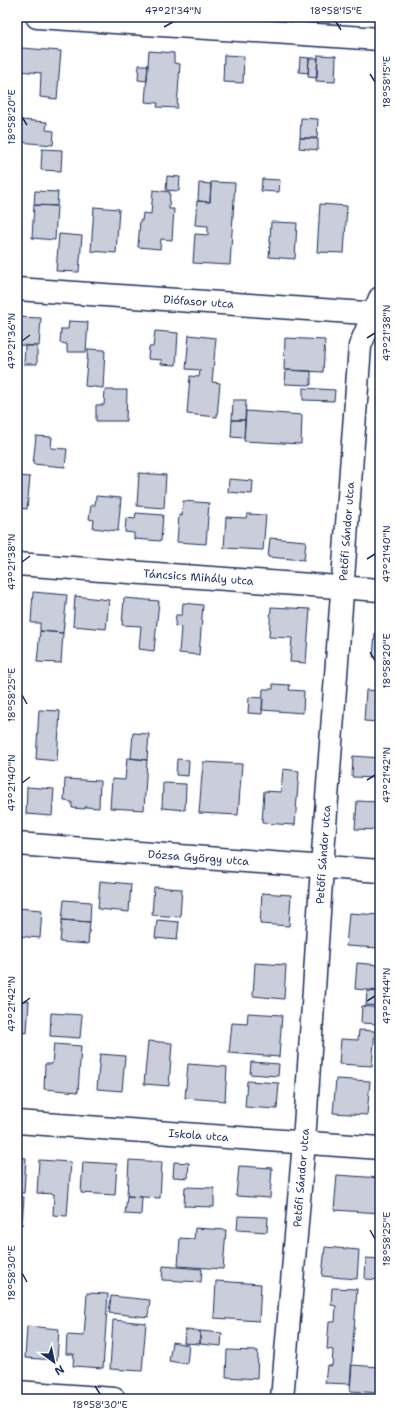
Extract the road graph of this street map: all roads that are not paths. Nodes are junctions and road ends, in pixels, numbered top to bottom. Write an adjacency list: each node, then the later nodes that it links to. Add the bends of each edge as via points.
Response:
1 (37, 17): 2 (street)
2 (380, 39)
3 (17, 289): 4 (street, Diófasor utca)
4 (378, 308): 6 (street, Petőfi Sándor utca, via 360,346)
5 (17, 564): 6 (street, Táncsics Mihály utca)
6 (342, 587): 7 (street, Táncsics Mihály utca); 9 (street, Petőfi Sándor utca)
7 (380, 590)
8 (17, 844): 9 (street, Dózsa György utca)
9 (322, 867): 10 (street, Dózsa György utca); 12 (street, Petőfi Sándor utca)
10 (380, 871)
11 (17, 1122): 12 (street, Iskola utca)
12 (304, 1142): 13 (street, Iskola utca); 16 (street, Petőfi Sándor utca)
13 (380, 1148)
14 (17, 1392): 15 (street)
15 (114, 1399)
16 (282, 1399)

